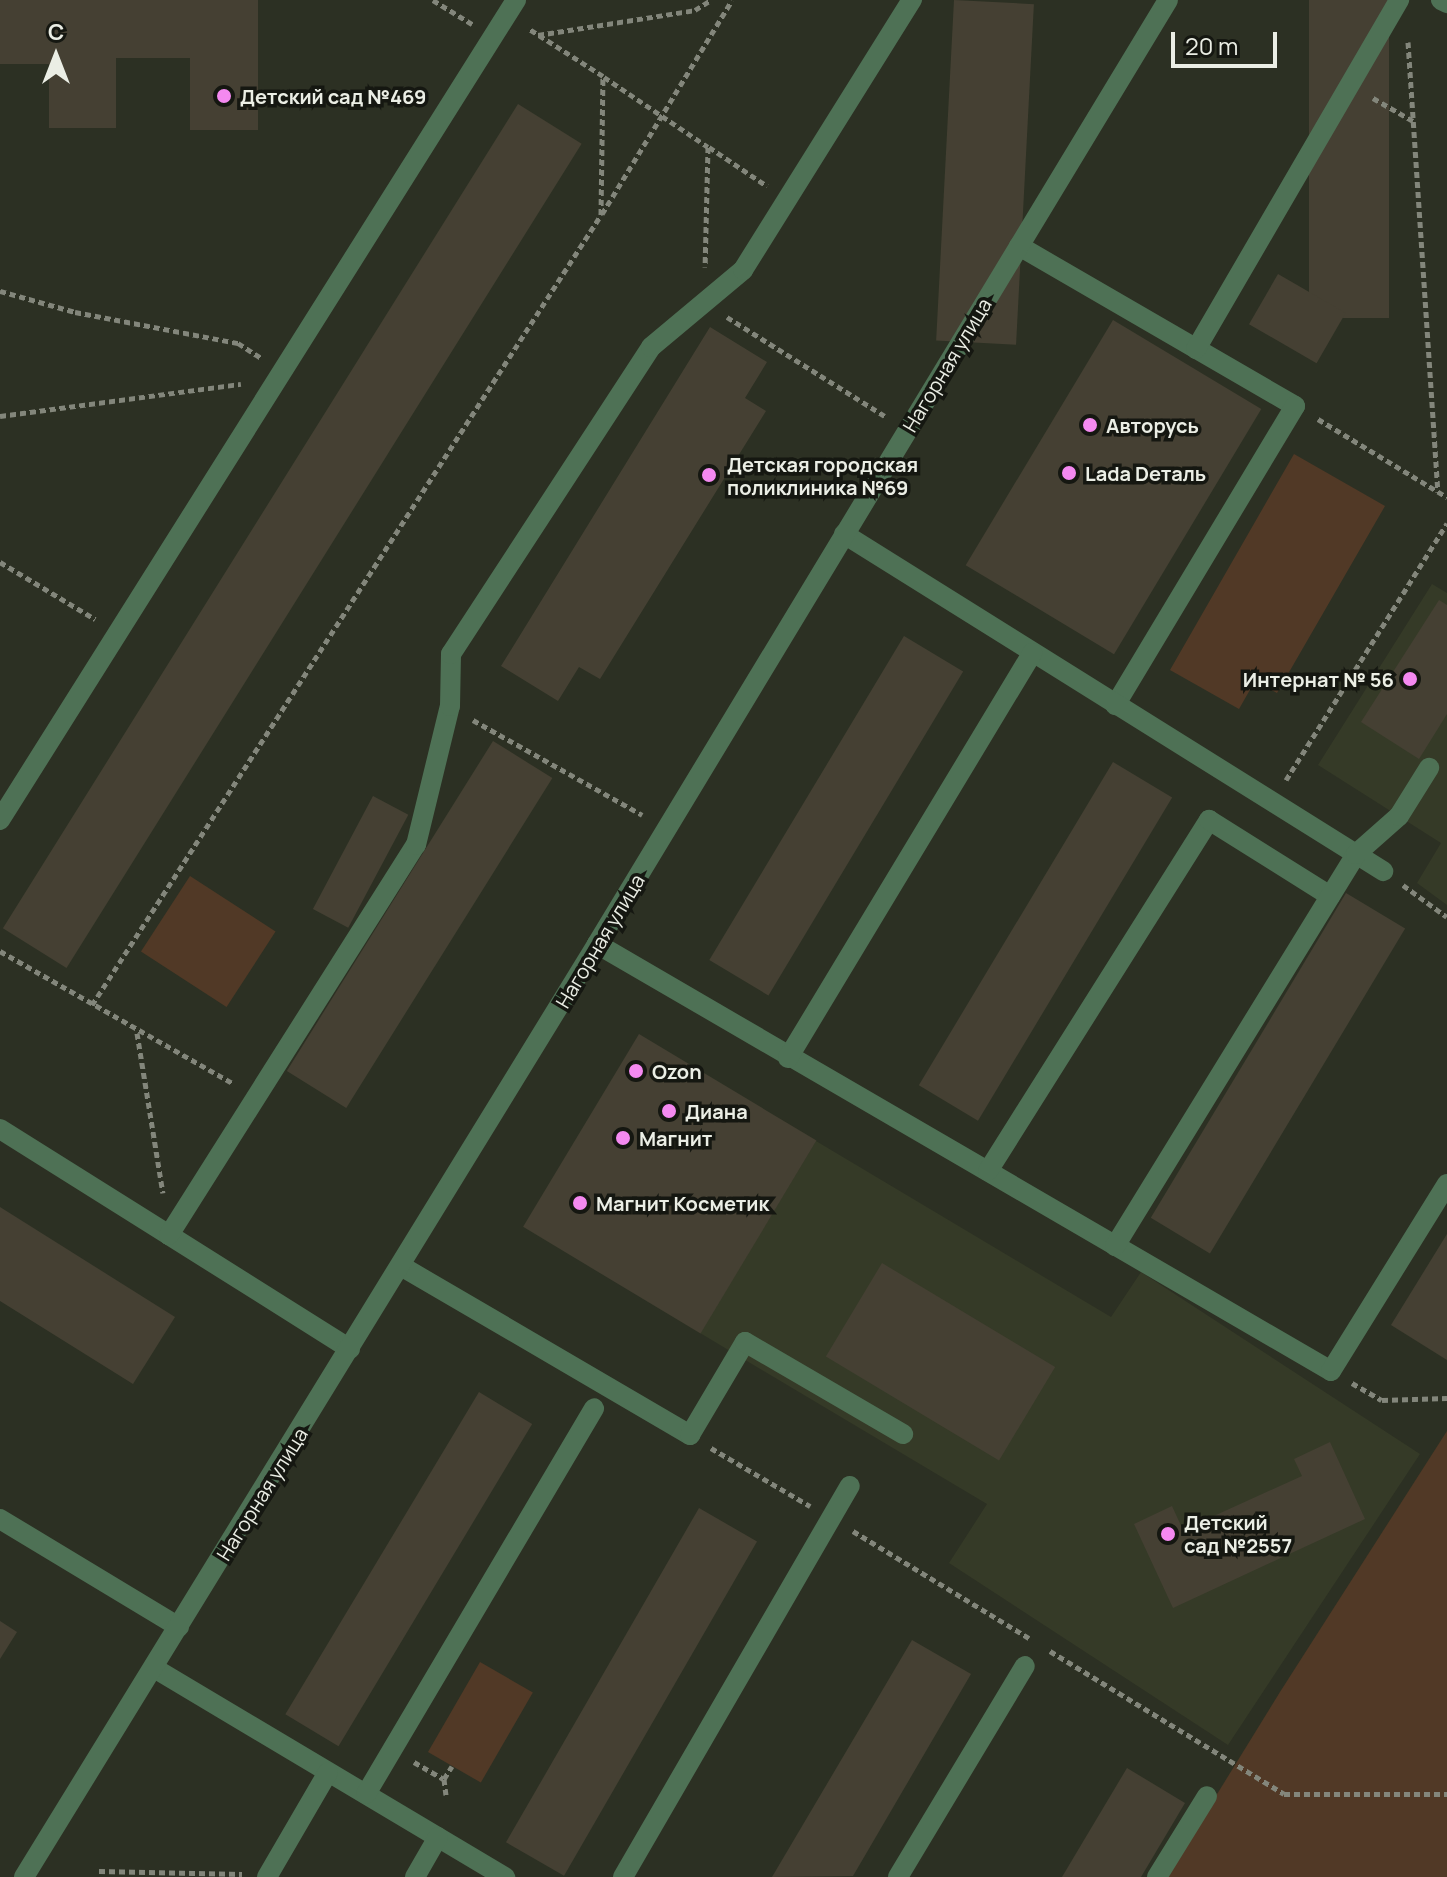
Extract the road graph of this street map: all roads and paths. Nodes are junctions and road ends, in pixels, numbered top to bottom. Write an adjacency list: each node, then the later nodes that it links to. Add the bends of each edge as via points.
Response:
1 (433, 0): 12 (path)
2 (711, 0): 11 (path, via 695,10)
3 (732, 0): 17 (path)
4 (912, 0): 16 (street)
5 (1168, 0): 18 (street, Нагорная улица)
6 (1399, 0): 13 (street)
7 (1441, 0): 8 (street)
8 (1447, 3)
9 (512, 8): 11 (path); 12 (street)
10 (1408, 30): 14 (path)
11 (538, 35): 17 (path, via 603,76)
12 (493, 37): 21 (street)
13 (1350, 85): 14 (path); 20 (street)
14 (1414, 122): 24 (path)
15 (708, 147): 16 (path)
16 (787, 200): 32 (street, via 743,270 651,347 451,654)
17 (601, 215): 43 (path)
18 (1019, 246): 20 (street); 27 (street, Нагорная улица)
19 (0, 291): 21 (path, via 75,312 238,343)
20 (1196, 349): 22 (street)
21 (280, 376): 23 (path); 29 (street)
22 (1295, 406): 24 (path); 31 (street)
23 (0, 416)
24 (1438, 492): 25 (path)
25 (1447, 497)
26 (1447, 523): 34 (path)
27 (844, 534): 30 (street); 36 (street, Нагорная улица)
28 (0, 562): 29 (path)
29 (118, 633): 35 (street)
30 (1032, 653): 31 (street); 45 (street)
31 (1115, 705): 34 (street)
32 (450, 706): 36 (path); 46 (street, via 416,845)
33 (1429, 768): 37 (street, via 1399,816)
34 (1271, 803): 37 (street)
35 (0, 820)
36 (667, 829): 41 (street, Нагорная улица)
37 (1356, 854): 38 (street); 39 (street)
38 (1383, 871): 40 (path)
39 (1330, 896): 48 (street, via 1209,820); 51 (street)
40 (1447, 917)
41 (597, 944): 45 (street); 52 (street, Нагорная улица)
42 (0, 951): 43 (path)
43 (92, 1005): 44 (path)
44 (137, 1032): 46 (path); 50 (path)
45 (788, 1058): 48 (street)
46 (257, 1097): 50 (street)
47 (0, 1129): 50 (street)
48 (988, 1171): 51 (street)
49 (1447, 1184): 54 (street)
50 (169, 1235): 53 (street)
51 (1115, 1246): 54 (street)
52 (401, 1266): 53 (street, Нагорная улица); 58 (street)
53 (350, 1349): 62 (street, Нагорная улица)
54 (1331, 1371): 55 (path, via 1382,1400)
55 (1447, 1398)
56 (594, 1408): 65 (street)
57 (903, 1434): 58 (street, via 745,1342)
58 (690, 1435): 60 (path)
59 (850, 1486): 60 (street)
60 (831, 1518): 70 (path, via 1284,1794); 79 (street)
61 (0, 1519): 62 (street)
62 (179, 1627): 64 (street, Нагорная улица)
63 (1025, 1666): 80 (street)
64 (154, 1668): 67 (street); 76 (street, Нагорная улица)
65 (392, 1750): 68 (path); 69 (street)
66 (452, 1766): 68 (path)
67 (328, 1772): 69 (street); 75 (street)
68 (444, 1779): 71 (path)
69 (366, 1794): 73 (street)
70 (1447, 1794)
71 (446, 1795)
72 (1207, 1796): 81 (street)
73 (438, 1837): 77 (street); 78 (street)
74 (99, 1871): 75 (path)
75 (268, 1876)
76 (24, 1877)
77 (415, 1877)
78 (505, 1877)
79 (623, 1877)
80 (898, 1877)
81 (1157, 1877)

